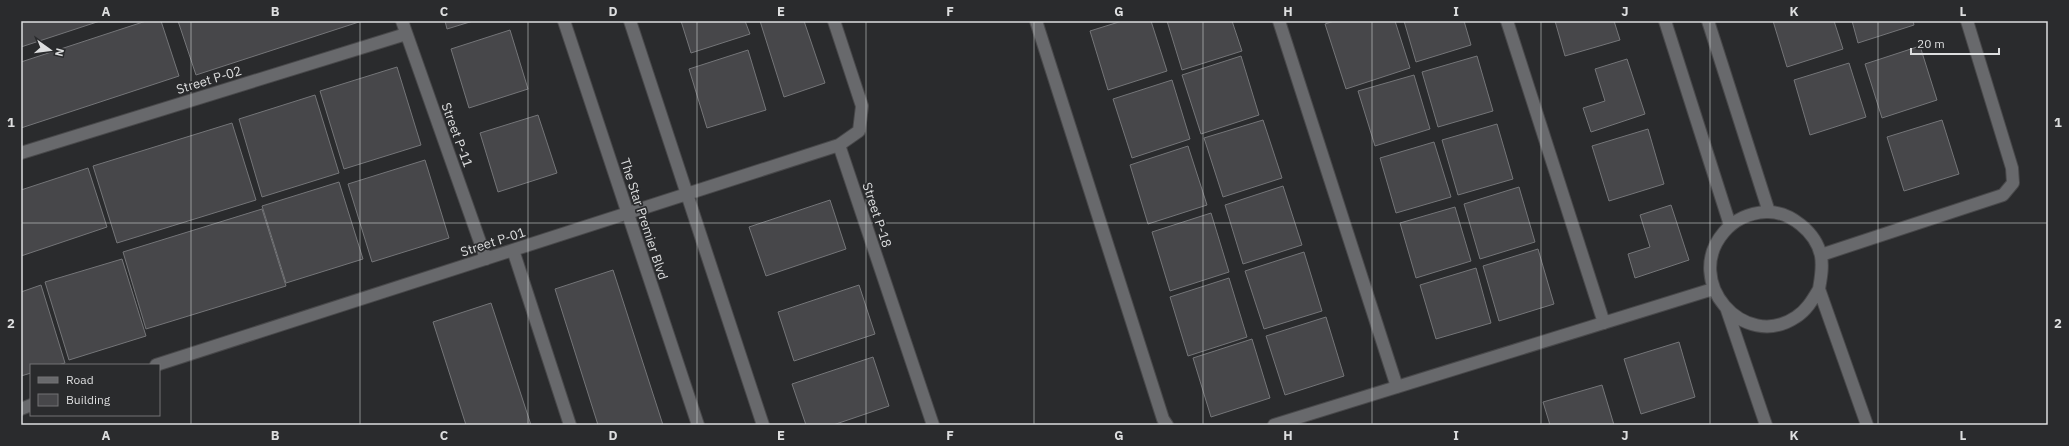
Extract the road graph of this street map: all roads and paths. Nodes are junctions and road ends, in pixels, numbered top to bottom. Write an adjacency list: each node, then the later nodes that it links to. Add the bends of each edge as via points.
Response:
1 (402, 21): 11 (street, Street P-11)
2 (564, 21): 16 (street, The Star Premier Blvd)
3 (630, 21): 14 (street)
4 (834, 21): 12 (street, via 862,106 859,131)
5 (1036, 21): 31 (street)
6 (1279, 21): 26 (street)
7 (1507, 21): 24 (street)
8 (1665, 21): 17 (street)
9 (1708, 21): 15 (street)
10 (1966, 21): 19 (street, via 2012,168 2012,183 2003,195)
11 (406, 34): 13 (street, Street P-02); 20 (street, Street P-11)
12 (839, 145): 14 (street, Street P-01); 30 (street, Street P-18)
13 (21, 153)
14 (687, 194): 16 (street, Street P-01); 29 (street)
15 (1768, 212): 17 (street, via 1755,213); 19 (street, via 1786,215 1801,225 1814,238)
16 (628, 213): 18 (street, Street P-01); 28 (street, The Star Premier Blvd)
17 (1730, 225): 22 (street, via 1718,238 1711,255 1709,272)
18 (513, 250): 20 (street, Street P-01); 27 (street)
19 (1820, 254): 21 (street, via 1822,272)
20 (486, 259): 25 (street, Street P-01)
21 (1819, 289): 23 (street, via 1810,305 1796,317 1779,324 1761,326 1743,321); 34 (street)
22 (1713, 290): 23 (street); 24 (street)
23 (1728, 310): 33 (street)
24 (1604, 323): 26 (street)
25 (159, 364)
26 (1397, 387): 32 (street)
27 (570, 425)
28 (698, 425)
29 (763, 425)
30 (933, 425)
31 (1167, 425)
32 (1274, 425)
33 (1766, 425)
34 (1867, 425)

